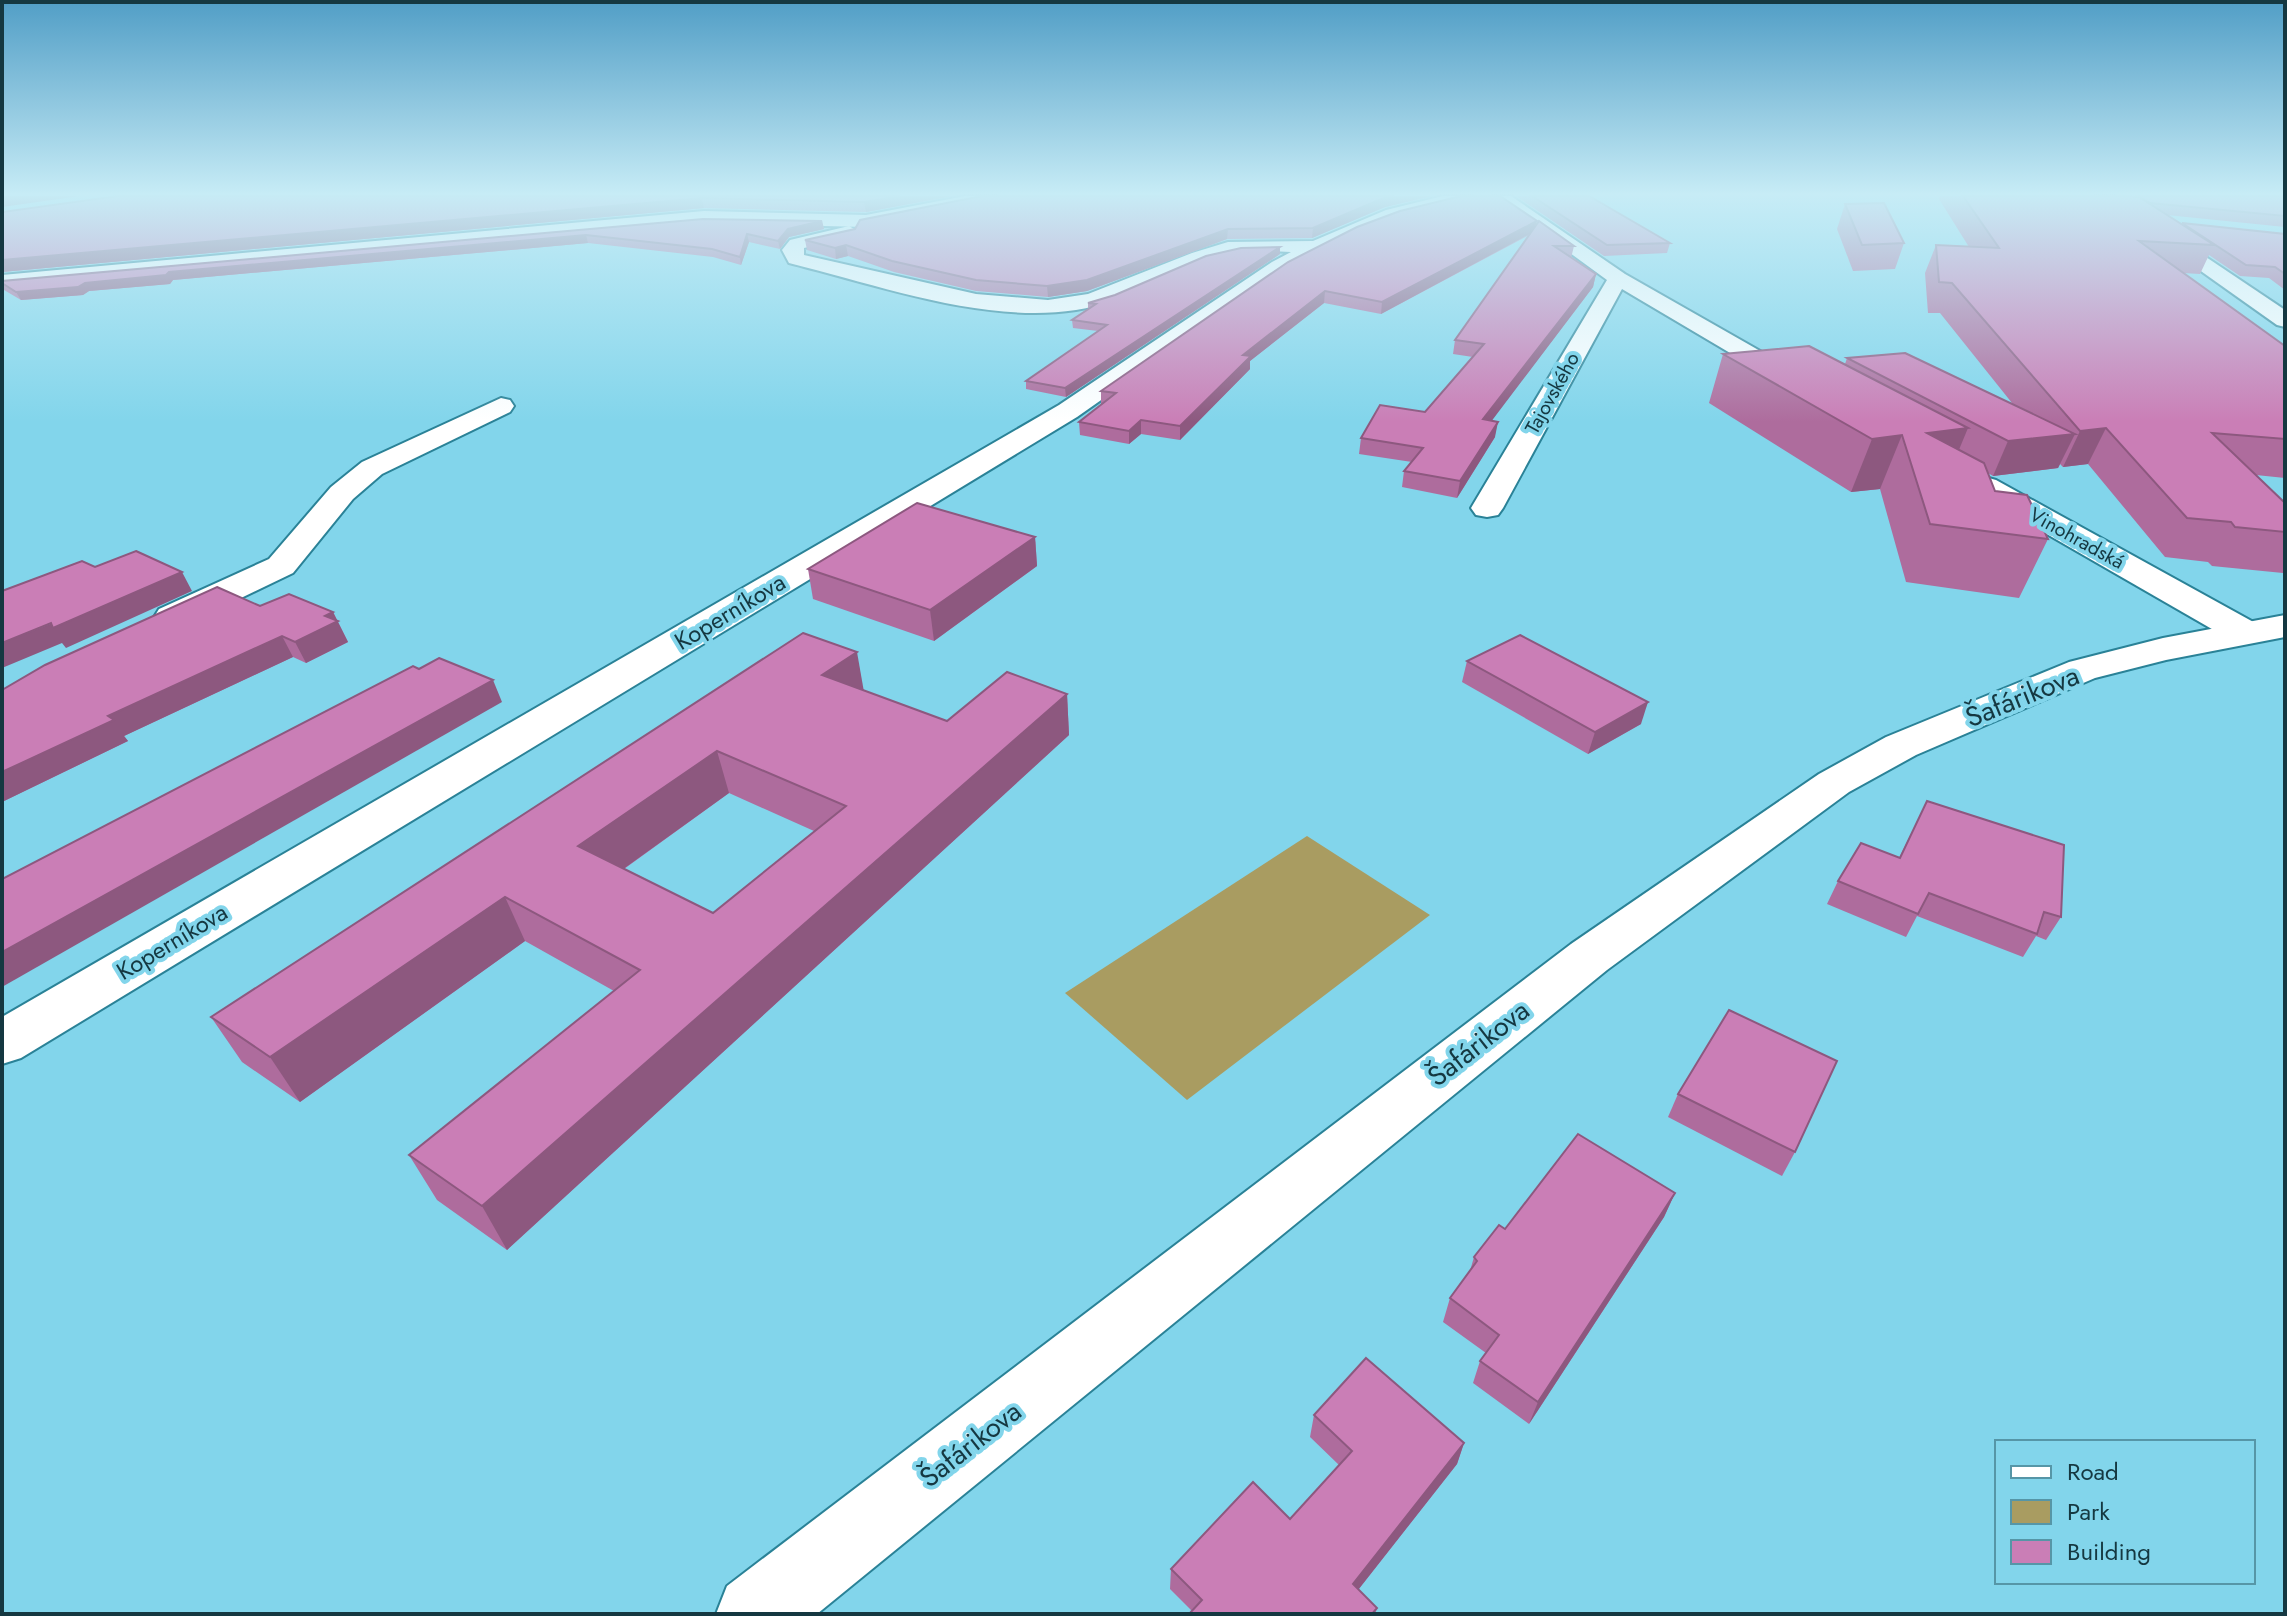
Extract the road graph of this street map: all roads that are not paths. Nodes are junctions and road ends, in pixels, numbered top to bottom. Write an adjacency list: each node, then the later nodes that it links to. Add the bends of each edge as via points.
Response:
1 (107, 271): 8 (street)
2 (850, 271): 3 (street, via 1028,307 1079,303)
3 (1162, 271)
4 (1271, 271): 16 (street, Koperníkova, via 1068,411)
5 (1609, 271): 7 (street)
6 (2214, 271): 9 (street)
7 (1618, 278): 10 (street); 13 (street, Tajovského)
8 (2, 281)
9 (2285, 320)
10 (1818, 394)
11 (501, 406): 15 (street, via 372,468 342,493 281,566)
12 (1967, 476): 14 (street, Vinohradská)
13 (1487, 508)
14 (2265, 629): 17 (street, Šafárikova, via 2163,649 2046,683 1901,746 1811,798 1577,966)
15 (142, 631)
16 (2, 1043)
17 (755, 1614)

